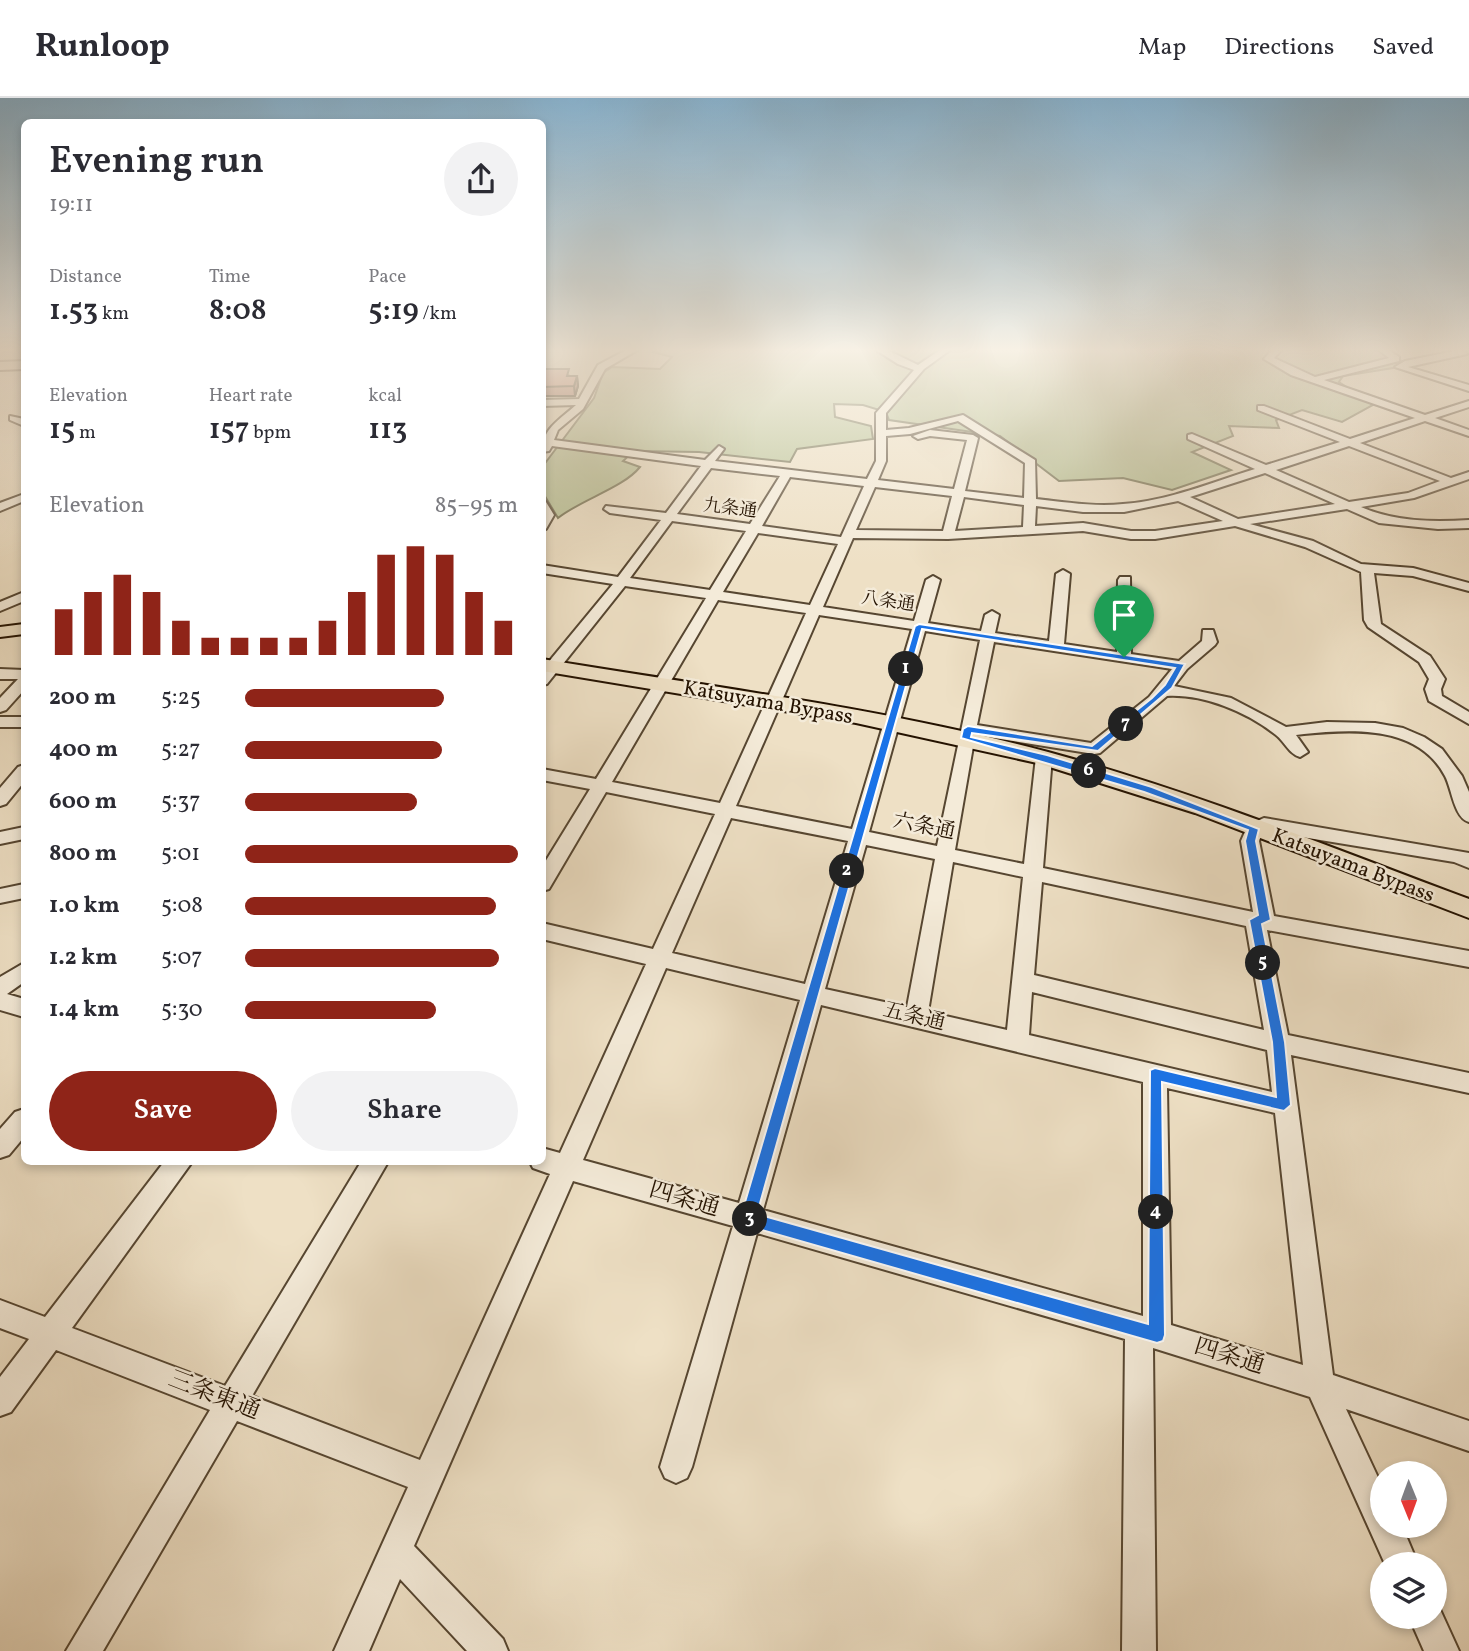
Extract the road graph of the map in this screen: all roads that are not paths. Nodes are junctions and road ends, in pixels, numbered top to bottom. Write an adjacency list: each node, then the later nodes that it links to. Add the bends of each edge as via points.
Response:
1 (564, 420): 11 (street)
2 (882, 420): 9 (street)
3 (941, 420): 9 (street)
4 (965, 420): 23 (street, via 1031,462)
5 (1293, 420): 12 (street)
6 (1414, 420): 12 (street)
7 (1434, 420): 8 (street)
8 (1469, 433)
9 (881, 437): 19 (street, via 881,461); 20 (street, via 930,433 973,438)
10 (1192, 437): 15 (street)
11 (546, 441): 14 (street)
12 (1349, 442): 15 (street); 18 (street)
13 (719, 449): 14 (street)
14 (708, 463): 16 (street); 27 (street)
15 (1265, 469): 22 (street); 25 (street)
16 (787, 473): 19 (street); 30 (street)
17 (1469, 475): 18 (street, 九条通)
18 (1452, 482): 25 (street, 九条通)
19 (871, 483): 20 (street); 33 (street)
20 (957, 493): 23 (street); 32 (street)
21 (21, 497): 24 (street)
22 (1179, 497): 23 (street, via 1106,509); 28 (street)
23 (1030, 502): 31 (street)
24 (0, 507)
25 (1355, 507): 28 (street, 九条通); 29 (street, via 1384,520)
26 (610, 509): 27 (street, 九条通)
27 (668, 518): 30 (street, 九条通); 39 (street)
28 (1237, 523): 31 (street, 九条通, via 1155,535 1083,527); 35 (street, via 1300,541)
29 (1469, 524)
30 (753, 529): 33 (street, 九条通); 42 (street)
31 (1029, 531): 32 (street, 九条通)
32 (948, 535): 33 (street, 九条通)
33 (846, 538): 44 (street)
34 (546, 570): 39 (street, 八条通)
35 (1367, 570): 40 (street, via 1413,572); 62 (street, via 1375,626 1425,659 1437,679 1435,698)
36 (1063, 574): 51 (street)
37 (933, 580): 46 (street)
38 (1125, 580): 52 (street)
39 (621, 582): 42 (street, 八条通); 54 (street)
40 (1469, 587)
41 (21, 597): 43 (street)
42 (713, 597): 44 (street, 八条通); 58 (street)
43 (0, 607)
44 (814, 611): 46 (street, 八条通); 60 (street)
45 (992, 615): 50 (street)
46 (919, 626): 50 (street, 八条通); 65 (street)
47 (21, 629): 48 (main road)
48 (0, 632)
49 (1209, 633): 53 (street, via 1210,642)
50 (989, 637): 51 (street, 八条通); 67 (street)
51 (1056, 647): 52 (street, 八条通)
52 (1124, 657): 53 (street, 八条通)
53 (1182, 666): 59 (street)
54 (546, 671): 58 (main road, Katsuyama Bypass)
55 (0, 674): 56 (street)
56 (21, 674)
57 (21, 684): 61 (street)
58 (660, 685): 60 (main road, Katsuyama Bypass); 72 (street)
59 (1163, 691): 66 (street, via 1208,696 1256,715); 67 (street, via 1094,749)
60 (772, 704): 65 (main road, Katsuyama Bypass); 74 (street)
61 (0, 707)
62 (1469, 719)
63 (21, 722): 64 (street)
64 (0, 723)
65 (891, 724): 67 (main road, Katsuyama Bypass); 78 (street)
66 (1283, 732): 68 (street); 75 (street, via 1363,726 1419,740 1452,771)
67 (967, 734): 69 (main road, Katsuyama Bypass); 80 (street)
68 (1300, 752)
69 (1044, 758): 76 (main road, Katsuyama Bypass, via 1148,789); 82 (street)
70 (21, 775): 73 (street)
71 (546, 776): 72 (street, 六条通)
72 (599, 786): 74 (street, 六条通); 83 (street)
73 (0, 800)
74 (725, 812): 78 (street, 六条通); 89 (street)
75 (1469, 816)
76 (1254, 829): 81 (street, via 1264,824); 86 (main road, Katsuyama Bypass); 87 (street, via 1250,841)
77 (21, 834): 79 (street)
78 (857, 837): 80 (street, 六条通); 94 (street)
79 (0, 838)
80 (945, 854): 82 (street, 六条通); 97 (street)
81 (1469, 861)
82 (1034, 873): 87 (street, 六条通); 92 (street)
83 (546, 877)
84 (21, 892): 85 (street)
85 (0, 896)
86 (1469, 909)
87 (1260, 920): 90 (street, 六条通); 99 (street)
88 (546, 932): 89 (street, 五条通)
89 (660, 958): 94 (street, 五条通); 105 (street)
90 (1469, 960)
91 (21, 973): 93 (street)
92 (1023, 981): 98 (street); 99 (street)
93 (0, 988)
94 (814, 995): 97 (street, 五条通); 108 (street)
95 (0, 1001): 96 (street)
96 (21, 1007)
97 (916, 1017): 98 (street, 五条通)
98 (1017, 1041): 100 (street, 五条通)
99 (1278, 1042): 101 (street); 102 (street)
100 (1155, 1074): 102 (street, 五条通); 110 (street)
101 (1469, 1083)
102 (1284, 1105): 112 (street)
103 (21, 1123): 104 (street)
104 (0, 1147)
105 (555, 1163): 108 (street, 四条通); 117 (street)
106 (177, 1165): 111 (street)
107 (373, 1165): 114 (street)
108 (748, 1219): 110 (street, 四条通); 116 (street)
109 (0, 1314): 111 (street, 三条東通)
110 (1148, 1332): 112 (street, 四条通); 124 (street)
111 (51, 1333): 113 (street); 114 (street, 三条東通)
112 (1321, 1385): 115 (street, 四条通); 118 (street)
113 (0, 1401)
114 (230, 1403): 117 (street, 三条東通); 121 (street)
115 (1469, 1436)
116 (676, 1467)
117 (428, 1479): 119 (street)
118 (1370, 1494)
119 (396, 1551): 122 (street); 123 (street)
120 (1432, 1629): 125 (street)
121 (83, 1651)
122 (351, 1651)
123 (491, 1651)
124 (1139, 1651)
125 (1442, 1651)

